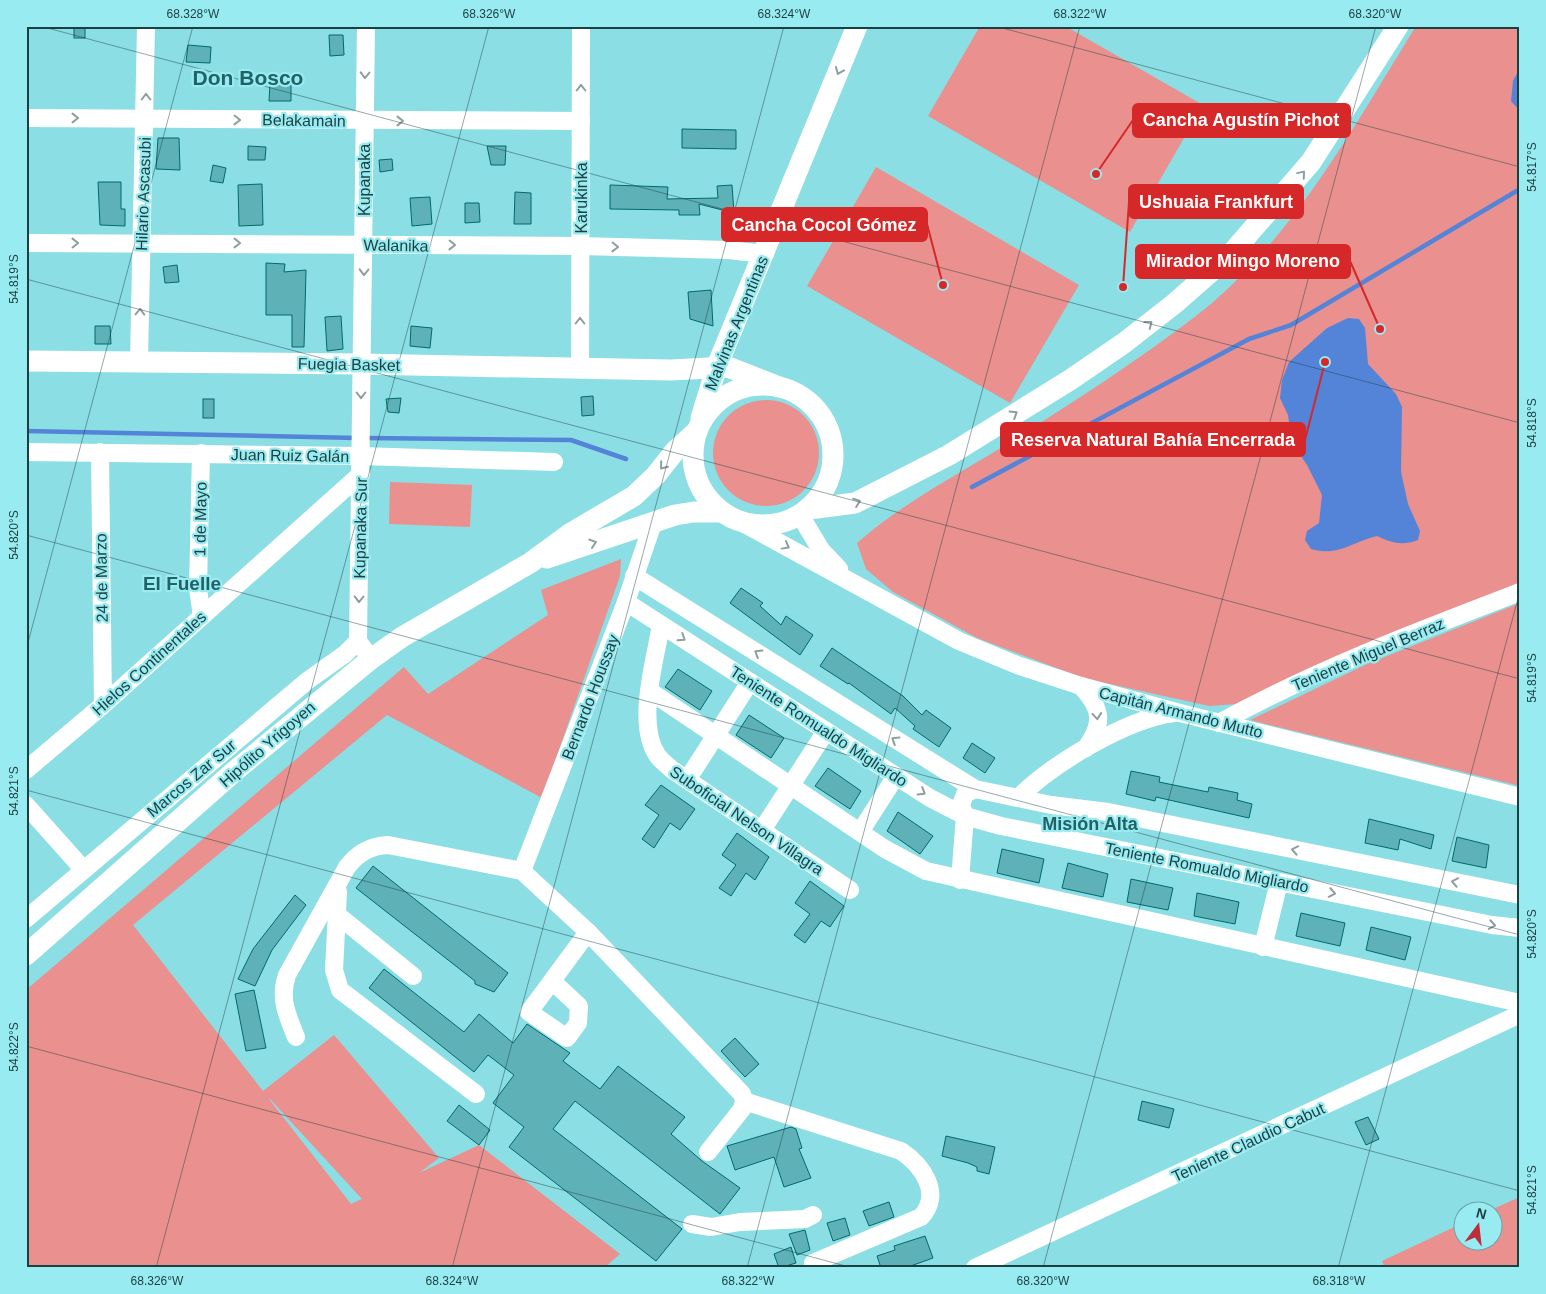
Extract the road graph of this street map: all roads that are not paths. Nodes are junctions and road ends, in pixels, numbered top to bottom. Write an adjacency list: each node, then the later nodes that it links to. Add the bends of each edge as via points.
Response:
1 (146, 26): 7 (street, Hilario Ascasubi, one-way to 1)
2 (366, 26): 8 (street, Kupanaka, one-way to 8)
3 (581, 26): 9 (street, Karukinka, one-way to 3)
4 (857, 26): 14 (main road, Malvinas Argentinas, one-way to 14)
5 (1398, 26): 29 (main road, one-way to 5, via 855,503 949,455 1070,380 1174,304 1231,254 1312,162)
6 (26, 118): 7 (street, Belakamain, one-way to 7)
7 (145, 119): 8 (street, Belakamain, one-way to 8); 11 (street, Hilario Ascasubi)
8 (364, 121): 9 (street, Belakamain, one-way to 9); 12 (street, Kupanaka)
9 (581, 121): 13 (street, Karukinka)
10 (26, 243): 11 (street, Walanika, one-way to 11)
11 (142, 243): 12 (street, Walanika, one-way to 12); 16 (street, Hilario Ascasubi, one-way to 11)
12 (364, 244): 13 (street, Walanika, one-way to 13); 17 (street, Kupanaka, one-way to 17)
13 (581, 246): 14 (street, Walanika, one-way to 14); 18 (street, Karukinka, one-way to 13)
14 (764, 254): 19 (main road, Malvinas Argentinas)
15 (26, 361): 16 (main road, Fuegia Basket)
16 (140, 361): 17 (main road, Fuegia Basket)
17 (361, 364): 18 (main road, Fuegia Basket); 22 (street, Kupanaka Sur, one-way to 22)
18 (580, 369): 19 (main road, Fuegia Basket)
19 (713, 374): 20 (main road, Fuegia Basket, via 728,367); 21 (main road, Malvinas Argentinas)
20 (779, 387): 21 (main road, via 760,385 724,397); 29 (main road, via 812,405 832,439 834,458 830,477 822,494)
21 (698, 428): 28 (main road, via 693,446 695,473 701,488); 32 (main road, one-way to 32, via 634,496 571,533)
22 (361, 450): 25 (street, Juan Ruiz Galán); 26 (street, Juan Ruiz Galán); 27 (street, Kupanaka Sur)
23 (26, 452): 24 (street, Juan Ruiz Galán)
24 (100, 452): 25 (street, Juan Ruiz Galán); 44 (street, 24 de Marzo)
25 (201, 453): 37 (street, 1 de Mayo, via 198,589)
26 (554, 462)
27 (361, 474): 37 (street, Hielos Continentales); 39 (street, Kupanaka Sur, one-way to 39)
28 (722, 512): 30 (main road, via 694,512); 31 (main road)
29 (805, 512): 31 (main road, via 782,523 763,526); 34 (street, Capitán Armando Mutto, via 821,550)
30 (653, 522): 32 (main road, one-way to 30); 33 (street, Bernardo Houssay)
31 (743, 523): 34 (street, Capitán Armando Mutto, one-way to 34)
32 (530, 563): 40 (main road, Hipólito Yrigoyen, via 402,637)
33 (634, 576): 36 (street, Bernardo Houssay); 54 (street, Teniente Romualdo Migliardo, one-way to 33)
34 (858, 585): 42 (street, Capitán Armando Mutto, via 930,626 989,654)
35 (1520, 592): 46 (street, Teniente Miguel Berraz, via 1388,644)
36 (626, 602): 38 (street, Teniente Romualdo Migliardo); 64 (street, Bernardo Houssay)
37 (202, 616): 44 (street, Hielos Continentales)
38 (661, 624): 41 (street, Teniente Romualdo Migliardo, one-way to 41); 43 (street, Suboficial Nelson Villagra)
39 (358, 641): 40 (street); 63 (street, Marcos Zar Sur)
40 (371, 659): 75 (main road, Hipólito Yrigoyen, via 244,764)
41 (750, 682): 47 (street, Teniente Romualdo Migliardo); 48 (street)
42 (1081, 686): 45 (street, Capitán Armando Mutto); 49 (street, one-way to 49, via 1092,698 1099,722)
43 (651, 692): 48 (street); 52 (street, Suboficial Nelson Villagra, via 647,713 650,744 658,757)
44 (103, 705): 50 (street, Hielos Continentales)
45 (1180, 713): 46 (street, Capitán Armando Mutto); 49 (street, via 1147,719)
46 (1219, 723): 55 (street, Capitán Armando Mutto)
47 (826, 731): 51 (street, Teniente Romualdo Migliardo); 53 (street)
48 (715, 735): 52 (street); 53 (street)
49 (1086, 748): 56 (street, via 1050,770)
50 (26, 770)
51 (896, 776): 59 (street, Teniente Romualdo Migliardo, one-way to 59); 61 (street)
52 (687, 780): 60 (street, Suboficial Nelson Villagra)
53 (791, 786): 60 (street); 61 (street)
54 (975, 789): 56 (street, Teniente Romualdo Migliardo); 59 (street, via 962,798)
55 (1520, 797)
56 (1018, 798): 58 (street, Teniente Romualdo Migliardo)
57 (26, 805): 63 (street)
58 (1051, 805): 62 (street, via 1058,819 1052,830); 69 (street, Teniente Romualdo Migliardo, one-way to 58, via 1108,812)
59 (965, 816): 62 (street, Teniente Romualdo Migliardo); 66 (street)
60 (762, 830): 68 (street, Suboficial Nelson Villagra)
61 (860, 832): 66 (street, via 906,862)
62 (1044, 834): 67 (street, Teniente Romualdo Migliardo)
63 (83, 869): 71 (street, Marcos Zar Sur)
64 (522, 871): 65 (street, via 388,845 360,853); 72 (street)
65 (342, 877): 70 (street); 80 (street, via 287,975 283,988 285,1011)
66 (960, 880): 74 (street)
67 (1279, 882): 73 (street, Teniente Romualdo Migliardo, one-way to 73); 74 (street)
68 (850, 890)
69 (1520, 895)
70 (335, 913): 76 (street); 81 (street, via 334,970 340,990)
71 (26, 919)
72 (588, 927): 77 (street); 82 (street, via 647,985 738,1088)
73 (1520, 928)
74 (1262, 947): 78 (street)
75 (26, 955)
76 (413, 976)
77 (552, 981)
78 (1520, 1004)
79 (1520, 1014): 87 (street, Teniente Claudio Cabut)
80 (296, 1037)
81 (476, 1094)
82 (744, 1101): 83 (street, via 738,1115); 86 (street, via 901,1151 912,1159 928,1182 930,1202 921,1216)
83 (708, 1152)
84 (813, 1215): 85 (street, via 805,1219 740,1222 711,1228)
85 (692, 1224)
86 (813, 1263)
87 (976, 1268)

